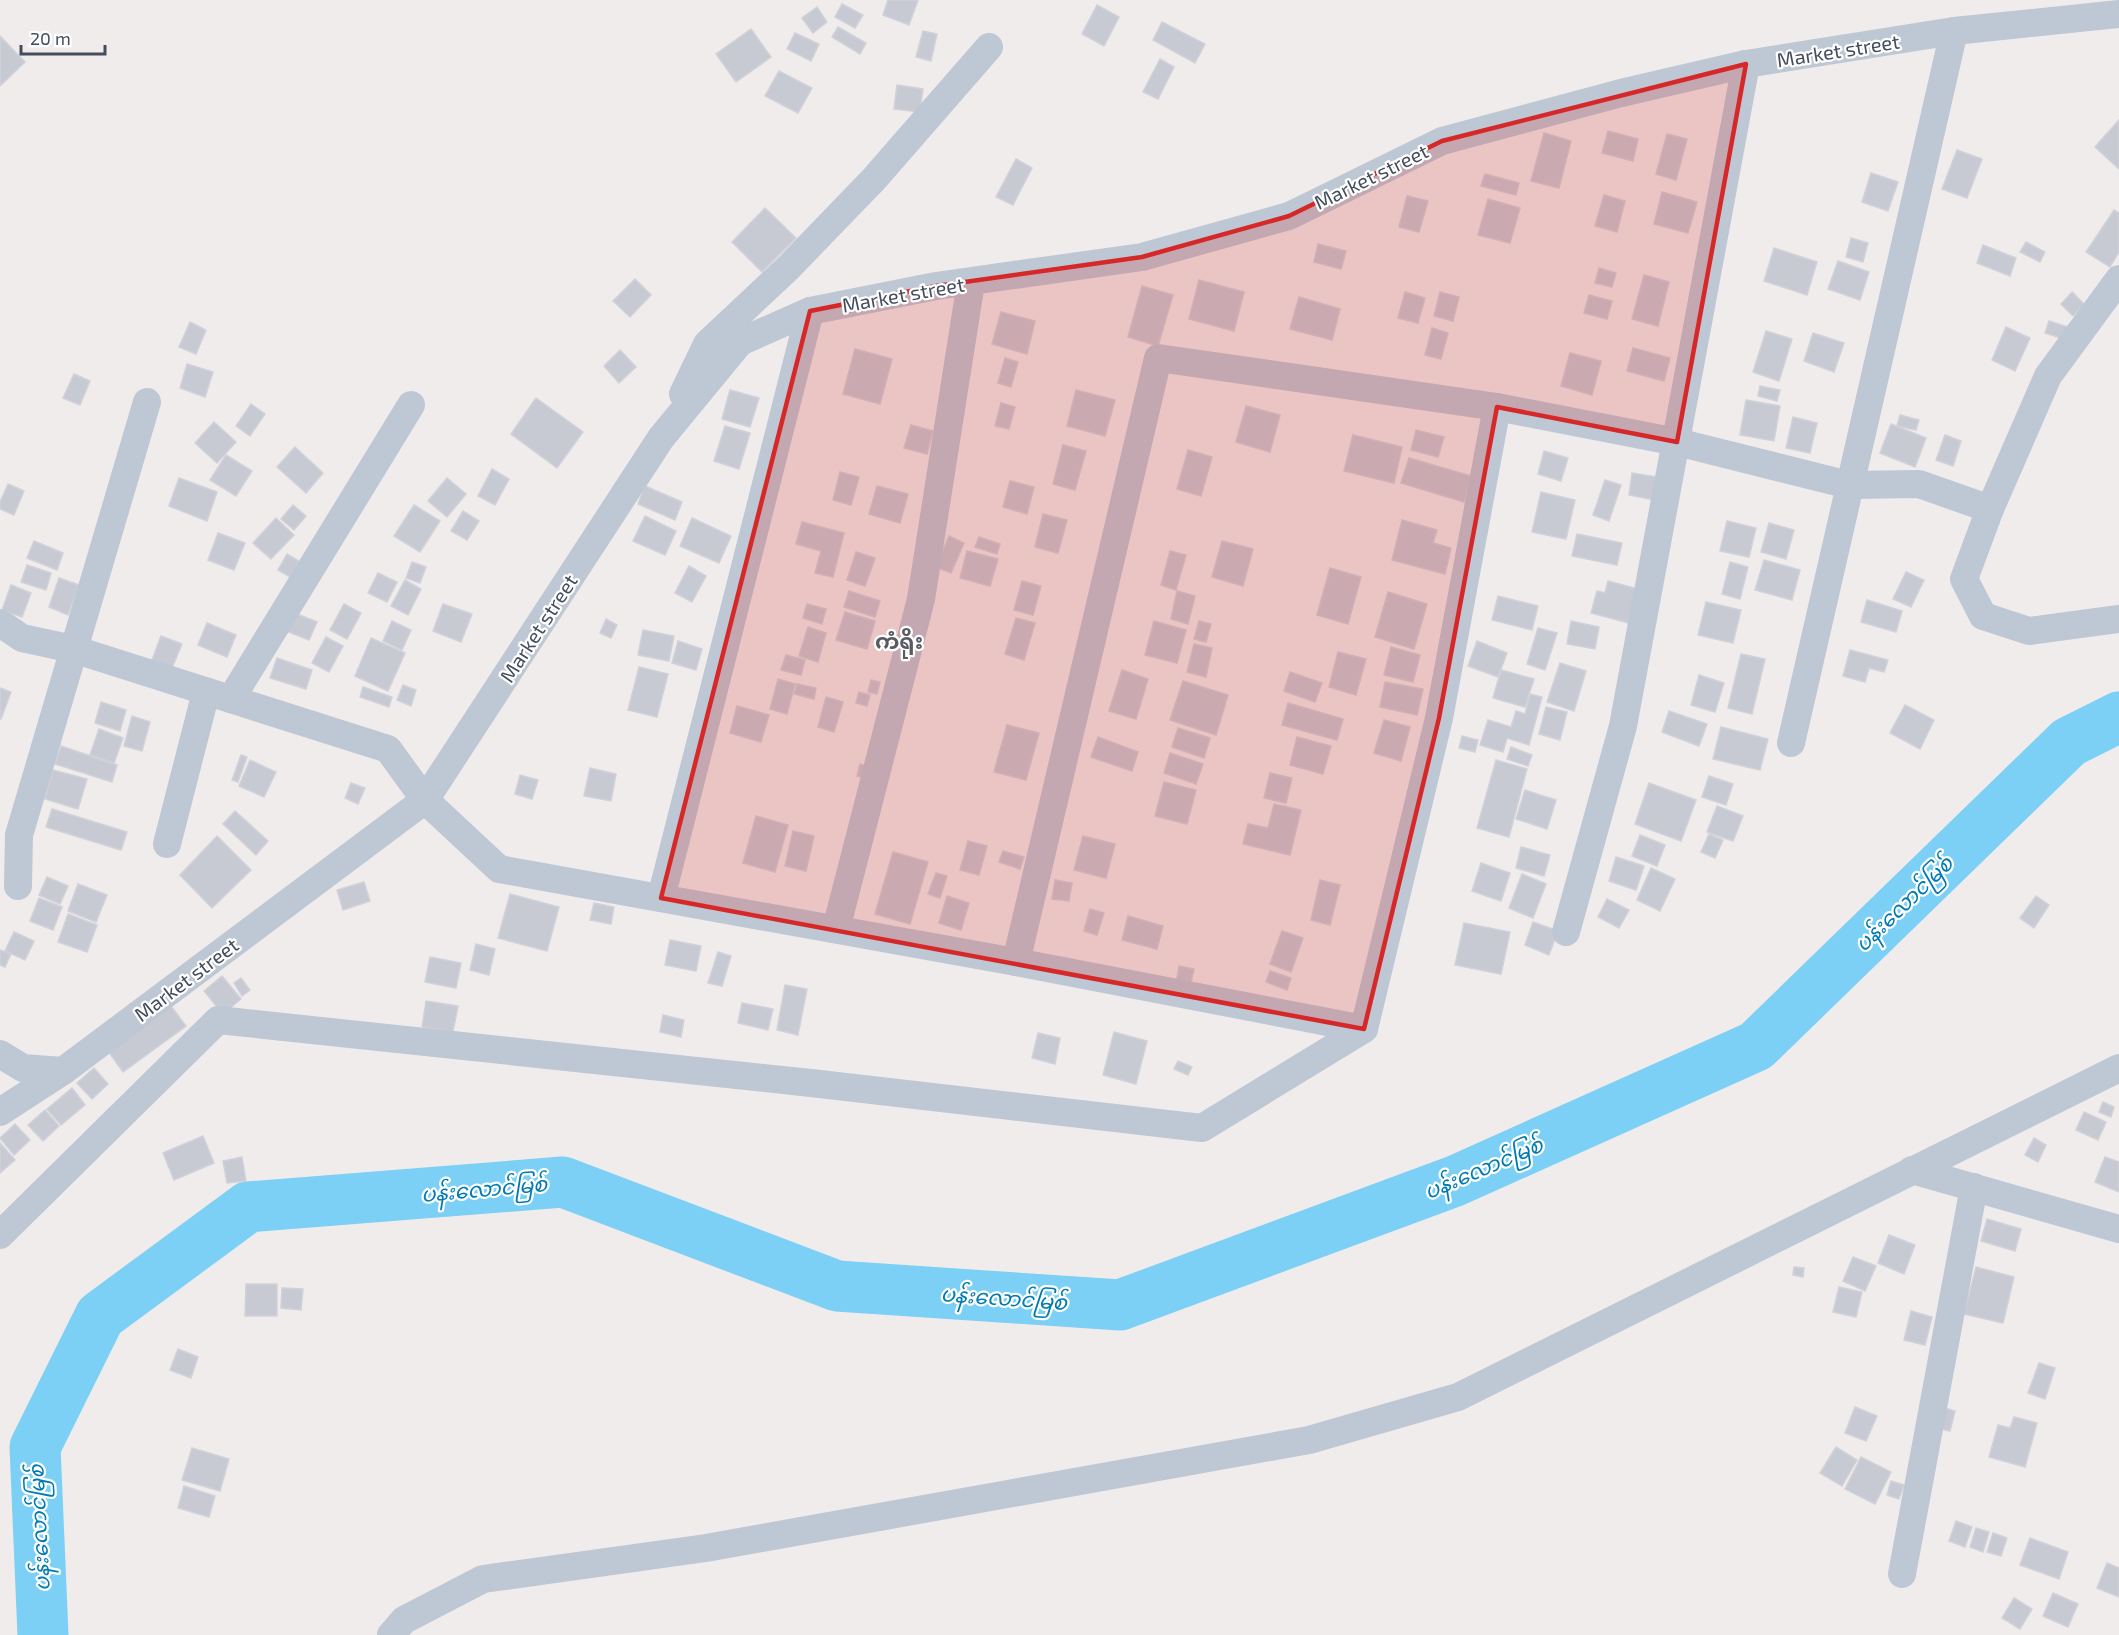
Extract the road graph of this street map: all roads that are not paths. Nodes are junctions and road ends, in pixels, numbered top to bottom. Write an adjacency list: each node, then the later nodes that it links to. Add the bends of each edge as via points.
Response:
1 (2119, 14): 2 (street, Market street)
2 (1954, 31): 4 (street, Market street); 13 (street)
3 (989, 47): 11 (street, via 874,178 788,268 707,344)
4 (1746, 64): 6 (street, Market street, via 1442,141 1289,216 1142,257); 12 (street)
5 (2119, 279): 14 (street, via 2048,376)
6 (970, 282): 7 (street, Market street); 24 (street, via 921,599)
7 (810, 311): 11 (street, Market street, via 740,342); 23 (street)
8 (147, 402): 17 (street)
9 (411, 405): 18 (street)
10 (1497, 407): 12 (street); 26 (street, via 1158,358); 27 (street, via 1439,718)
11 (661, 438): 20 (street, Market street)
12 (1677, 442): 13 (street); 25 (street, via 1623,726)
13 (1848, 485): 14 (street, via 1919,484); 19 (street)
14 (1990, 509): 15 (street, via 1964,579 1983,616 2029,631)
15 (2119, 619)
16 (0, 623): 17 (street, via 22,638)
17 (73, 650): 18 (street); 22 (street, via 19,835)
18 (219, 695): 20 (street, via 388,749); 21 (street)
19 (1791, 743)
20 (426, 800): 23 (street, via 499,869); 30 (street, Market street)
21 (167, 844)
22 (18, 886)
23 (661, 898): 24 (street)
24 (836, 930): 26 (street)
25 (1566, 932)
26 (1016, 962): 27 (street)
27 (1364, 1029): 35 (street, via 1202,1128 218,1020)
28 (0, 1054): 30 (street, via 23,1068)
29 (2119, 1068): 32 (street)
30 (63, 1071): 31 (street, Market street)
31 (0, 1112)
32 (1912, 1170): 33 (street); 37 (street, via 1458,1397 1310,1440 706,1548 483,1580 404,1620)
33 (1974, 1187): 34 (street); 36 (street)
34 (2119, 1229)
35 (0, 1235)
36 (1902, 1574)
37 (391, 1635)

